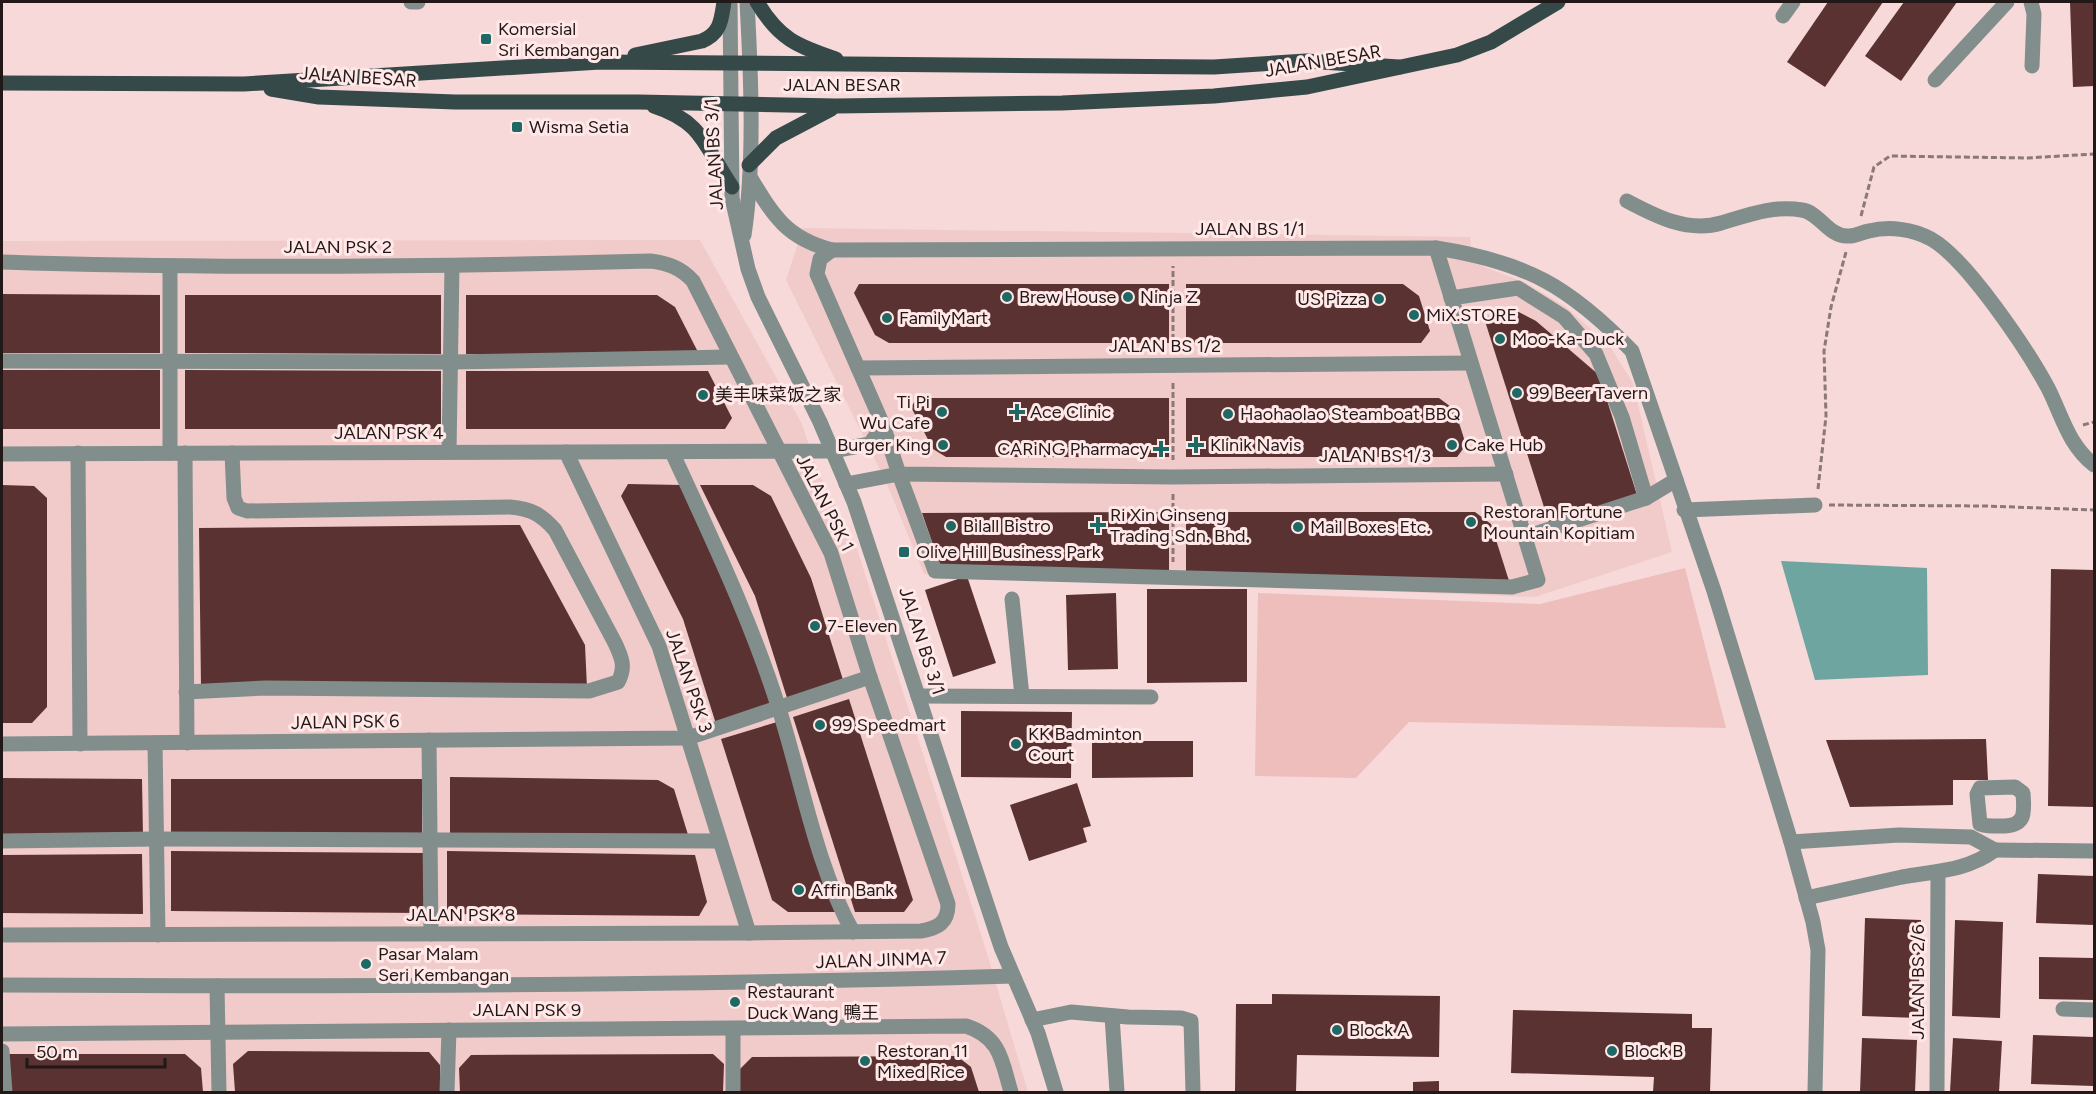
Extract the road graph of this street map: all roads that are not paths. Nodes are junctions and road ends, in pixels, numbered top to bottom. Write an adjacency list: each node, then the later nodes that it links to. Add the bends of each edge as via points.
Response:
1 (411, 2): 2 (street)
2 (418, 2)
3 (724, 2): 13 (main road, via 719,28 712,37)
4 (730, 2): 12 (street, JALAN BS 3/1)
5 (747, 2): 14 (street, JALAN BS 3/1)
6 (757, 2): 15 (main road, via 771,26 802,47)
7 (1558, 2): 17 (main road, via 1491,42 1457,55)
8 (1793, 2): 11 (street)
9 (2007, 2): 18 (street)
10 (2031, 2): 16 (street)
11 (1783, 16)
12 (730, 61): 13 (main road, JALAN BESAR); 14 (main road, JALAN BESAR); 22 (street, JALAN BS 3/1)
13 (600, 62): 20 (main road, JALAN BESAR)
14 (750, 62): 15 (main road, JALAN BESAR); 23 (street, JALAN BS 3/1)
15 (850, 64): 17 (main road, JALAN BESAR, via 1214,67 1306,61)
16 (2032, 66)
17 (1399, 67): 24 (main road, JALAN BESAR, via 1307,87 1214,96)
18 (1935, 80)
19 (2, 83): 20 (main road, JALAN BESAR)
20 (244, 84): 21 (main road, JALAN BESAR, via 320,97)
21 (638, 102): 22 (main road, JALAN BESAR); 26 (main road, via 684,118 708,146)
22 (730, 103): 23 (main road, JALAN BESAR); 26 (street, JALAN BS 3/1)
23 (749, 104): 24 (main road, JALAN BESAR); 25 (street, JALAN BS 3/1)
24 (836, 106): 25 (main road, via 776,138)
25 (749, 171): 28 (street, JALAN BS 3/1, via 750,198); 30 (street, JALAN BS 1/1, via 786,230)
26 (732, 187): 28 (street, JALAN BS 3/1)
27 (1626, 201): 52 (street, via 1661,218 1688,225 1720,224 1783,208 1804,210 1841,236 1895,228 1929,238 1959,260 2034,362 2077,450)
28 (743, 244): 43 (street, JALAN BS 3/1, via 758,297)
29 (1436, 248): 30 (street, JALAN BS 1/1); 35 (street); 55 (street, JALAN BS 1/1, via 1520,267 1565,292 1606,324 1632,351)
30 (832, 250): 41 (street, via 820,259 817,274)
31 (2, 262): 34 (street, JALAN PSK 2)
32 (452, 266): 33 (street, JALAN PSK 2, via 650,261); 34 (street, JALAN PSK 2); 39 (street)
33 (674, 266): 36 (street, JALAN PSK 1, via 693,281)
34 (170, 267): 38 (street)
35 (1451, 297): 40 (street); 57 (street, via 1518,288 1564,317 1596,354 1622,417)
36 (730, 357): 39 (street); 47 (street, JALAN PSK 1)
37 (2, 361): 38 (street)
38 (170, 361): 39 (street); 49 (street)
39 (450, 362): 44 (street)
40 (1471, 363): 41 (street, JALAN BS 1/2); 54 (street)
41 (858, 368): 42 (street)
42 (883, 425): 43 (street, JALAN PSK 4, via 870,444); 53 (street)
43 (832, 451): 47 (street, JALAN PSK 4); 56 (street, JALAN BS 3/1)
44 (449, 452): 45 (street, JALAN PSK 4); 50 (street, JALAN PSK 4)
45 (566, 452): 46 (street, JALAN PSK 4); 68 (street, JALAN PSK 3, via 659,646)
46 (672, 452): 47 (street, JALAN PSK 4); 67 (street, via 732,581)
47 (777, 452): 62 (street, JALAN PSK 1, via 831,553)
48 (78, 453): 49 (street, JALAN PSK 4); 51 (street, JALAN PSK 4); 73 (street)
49 (177, 453): 50 (street, JALAN PSK 4); 63 (street)
50 (232, 453): 63 (street, via 234,498 238,508 247,511 510,507 542,515 555,530 615,643 623,671 618,682 589,691 266,688)
51 (2, 454)
52 (2094, 465)
53 (899, 474): 54 (street, JALAN BS 1/3); 56 (street, JALAN BS 1/3); 60 (street, via 935,571 1512,587 1538,580)
54 (1506, 474): 60 (street)
55 (1676, 480): 57 (street); 59 (street, JALAN BS 1/1)
56 (846, 484): 64 (street, JALAN BS 3/1)
57 (1646, 498): 60 (street)
58 (1815, 505): 59 (street)
59 (1684, 510): 79 (street, JALAN BS 1/1, via 1714,591)
60 (1525, 537)
61 (1012, 599): 65 (street)
62 (870, 677): 67 (street, JALAN PSK 6); 84 (street, JALAN PSK 1, via 947,896 946,919 940,925)
63 (186, 692): 71 (street)
64 (918, 696): 65 (street); 90 (street, JALAN BS 3/1)
65 (1022, 696): 66 (street)
66 (1151, 697)
67 (779, 710): 68 (street, JALAN PSK 6); 85 (street, via 829,877)
68 (688, 738): 69 (street, JALAN PSK 6); 77 (street, JALAN PSK 3)
69 (429, 740): 71 (street, JALAN PSK 6); 76 (street)
70 (155, 743): 71 (street, JALAN PSK 6); 73 (street, JALAN PSK 6); 75 (street)
71 (187, 743)
72 (2, 744): 73 (street, JALAN PSK 6)
73 (80, 744)
74 (2002, 826): 80 (street)
75 (156, 839): 76 (street); 78 (street); 89 (street)
76 (431, 841): 77 (street); 87 (street)
77 (718, 841): 86 (street, JALAN PSK 3)
78 (2, 842)
79 (1791, 842): 80 (street, via 1899,835 1971,837); 83 (street, JALAN BS 1/1)
80 (1999, 850): 81 (street); 82 (street, via 1979,862)
81 (2094, 851)
82 (1938, 873): 83 (street); 111 (street, JALAN BS 2/6)
83 (1806, 898): 110 (street, JALAN BS 1/1, via 1818,950)
84 (921, 930): 85 (street, JALAN PSK 8)
85 (853, 932): 86 (street, JALAN PSK 8)
86 (749, 933): 87 (street, JALAN PSK 8)
87 (431, 934): 89 (street, JALAN PSK 8)
88 (2, 935): 89 (street, JALAN PSK 8)
89 (158, 935)
90 (1014, 976): 92 (street, JALAN JINMA 7, via 749,984); 96 (street, JALAN BS 3/1)
91 (2, 985): 92 (street, JALAN JINMA 7)
92 (217, 986): 99 (street)
93 (2063, 1009): 94 (street)
94 (2094, 1010)
95 (1113, 1016): 96 (street, via 1071,1012); 108 (street); 109 (street, via 1191,1021)
96 (1032, 1020): 107 (street, JALAN BS 3/1)
97 (733, 1029): 98 (street, JALAN PSK 9); 105 (street); 106 (street, JALAN PSK 9, via 966,1026 981,1031 994,1042)
98 (449, 1030): 99 (street, JALAN PSK 9); 104 (street)
99 (218, 1031): 100 (street, JALAN PSK 9); 103 (street)
100 (2, 1034)
101 (2, 1051): 102 (street)
102 (5, 1092)
103 (219, 1092)
104 (447, 1092)
105 (733, 1092)
106 (1011, 1092)
107 (1056, 1092)
108 (1117, 1092)
109 (1193, 1092)
110 (1815, 1092)
111 (1936, 1092)

